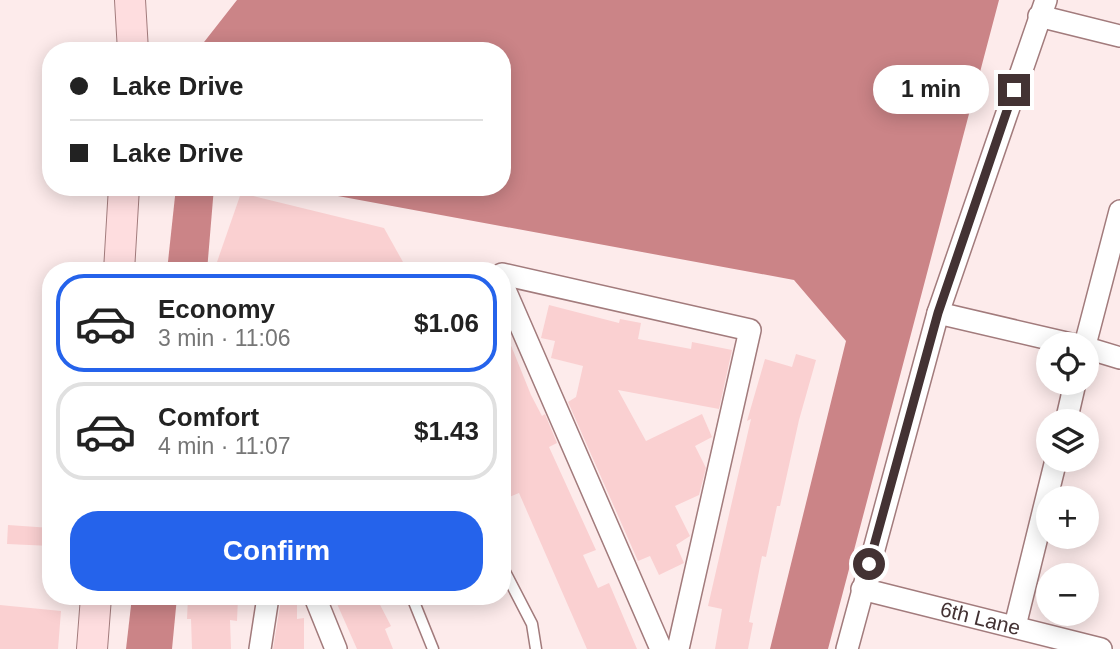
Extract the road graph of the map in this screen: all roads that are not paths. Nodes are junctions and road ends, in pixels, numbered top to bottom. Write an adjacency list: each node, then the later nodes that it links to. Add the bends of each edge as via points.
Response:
1 (130, 0): 4 (main road)
2 (1043, 8): 3 (street); 10 (street)
3 (1118, 33)
4 (132, 42)
5 (123, 196): 7 (main road)
6 (1120, 211): 11 (street)
7 (120, 262)
8 (511, 276): 29 (street, via 750,330)
9 (511, 305): 28 (street)
10 (938, 313): 12 (street); 17 (street)
11 (1090, 332)
12 (1036, 336)
13 (1099, 351): 14 (street)
14 (1120, 358)
15 (1053, 472): 22 (street)
16 (511, 583): 27 (lane, via 532,624)
17 (862, 589): 22 (street, 6th Lane); 30 (street)
18 (95, 605): 23 (main road)
19 (267, 605): 24 (street)
20 (318, 605): 25 (street)
21 (415, 605): 26 (lane)
22 (1015, 626): 31 (street, 6th Lane)
23 (92, 649)
24 (260, 649)
25 (335, 649)
26 (433, 649)
27 (536, 649)
28 (661, 649)
29 (678, 649)
30 (847, 649)
31 (1101, 649)

